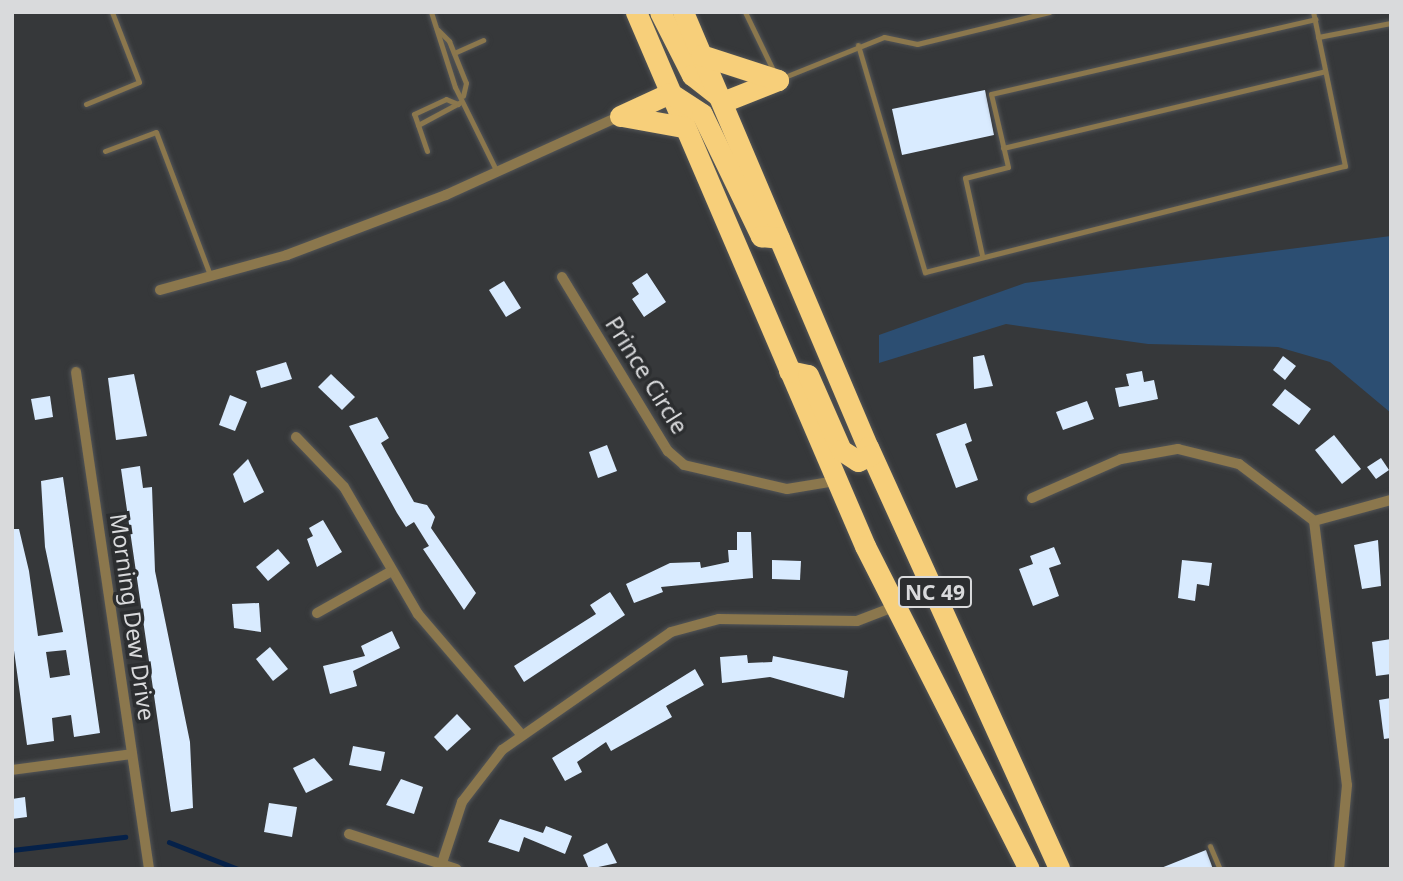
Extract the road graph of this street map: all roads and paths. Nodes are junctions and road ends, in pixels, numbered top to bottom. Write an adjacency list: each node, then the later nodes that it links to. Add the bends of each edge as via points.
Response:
1 (112, 12): 21 (lane, via 139,82)
2 (431, 12): 10 (lane)
3 (636, 12): 18 (highway, NC 49)
4 (660, 12): 20 (highway, via 692,75)
5 (683, 12): 15 (highway, NC 49)
6 (745, 12): 17 (lane)
7 (1049, 12): 13 (lane, via 917,44 884,37)
8 (1314, 16): 11 (lane); 26 (lane, via 991,94)
9 (1391, 23): 11 (lane)
10 (438, 30): 14 (lane); 19 (lane, via 454,87)
11 (1318, 37): 16 (lane)
12 (483, 40): 14 (lane)
13 (858, 45): 17 (lane); 31 (lane, via 925,272)
14 (454, 53): 19 (lane, via 466,82)
15 (701, 55): 17 (highway); 20 (highway, NC 49)
16 (1325, 71): 26 (lane); 31 (lane, via 1345,166)
17 (778, 80): 20 (highway)
18 (670, 93): 23 (highway); 25 (highway, NC 49); 30 (highway, via 702,114 761,236)
19 (464, 98): 22 (lane); 29 (lane)
20 (725, 102): 30 (highway, NC 49)
21 (86, 104)
22 (458, 104): 24 (lane); 24 (lane, via 446,99 414,114)
23 (620, 116): 25 (highway); 29 (street)
24 (418, 125): 28 (lane)
25 (684, 127): 35 (highway, NC 49)
26 (1003, 148): 31 (lane, via 1008,167 965,178)
27 (105, 151): 32 (lane, via 156,132)
28 (427, 151)
29 (497, 172): 32 (street, via 287,255)
30 (779, 239): 38 (highway, NC 49)
31 (982, 255)
32 (211, 275): 34 (street)
33 (562, 277): 39 (street, Prince Circle, via 668,451 684,465 787,489)
34 (159, 290)
35 (789, 371): 38 (highway, via 808,375 841,450 858,461); 39 (highway, NC 49)
36 (76, 372): 47 (street, Morning Dew Drive)
37 (296, 437): 43 (street, via 330,468)
38 (871, 455): 55 (highway, NC 49)
39 (836, 481): 44 (highway, NC 49)
40 (1032, 498): 42 (street, via 1121,459 1189,450 1239,464)
41 (1391, 500): 42 (street)
42 (1314, 521): 57 (street, via 1347,785)
43 (390, 572): 45 (street); 46 (street, via 418,614)
44 (894, 607): 46 (street, via 831,623 746,617 693,624 642,649); 54 (highway, NC 49)
45 (317, 613)
46 (521, 734): 51 (street, via 462,802)
47 (132, 754): 48 (street); 52 (street, Morning Dew Drive)
48 (12, 770)
49 (349, 834): 51 (street)
50 (1210, 846): 56 (lane)
51 (440, 866): 53 (street)
52 (149, 869)
53 (456, 869)
54 (1029, 869)
55 (1059, 869)
56 (1220, 869)
57 (1339, 869)

